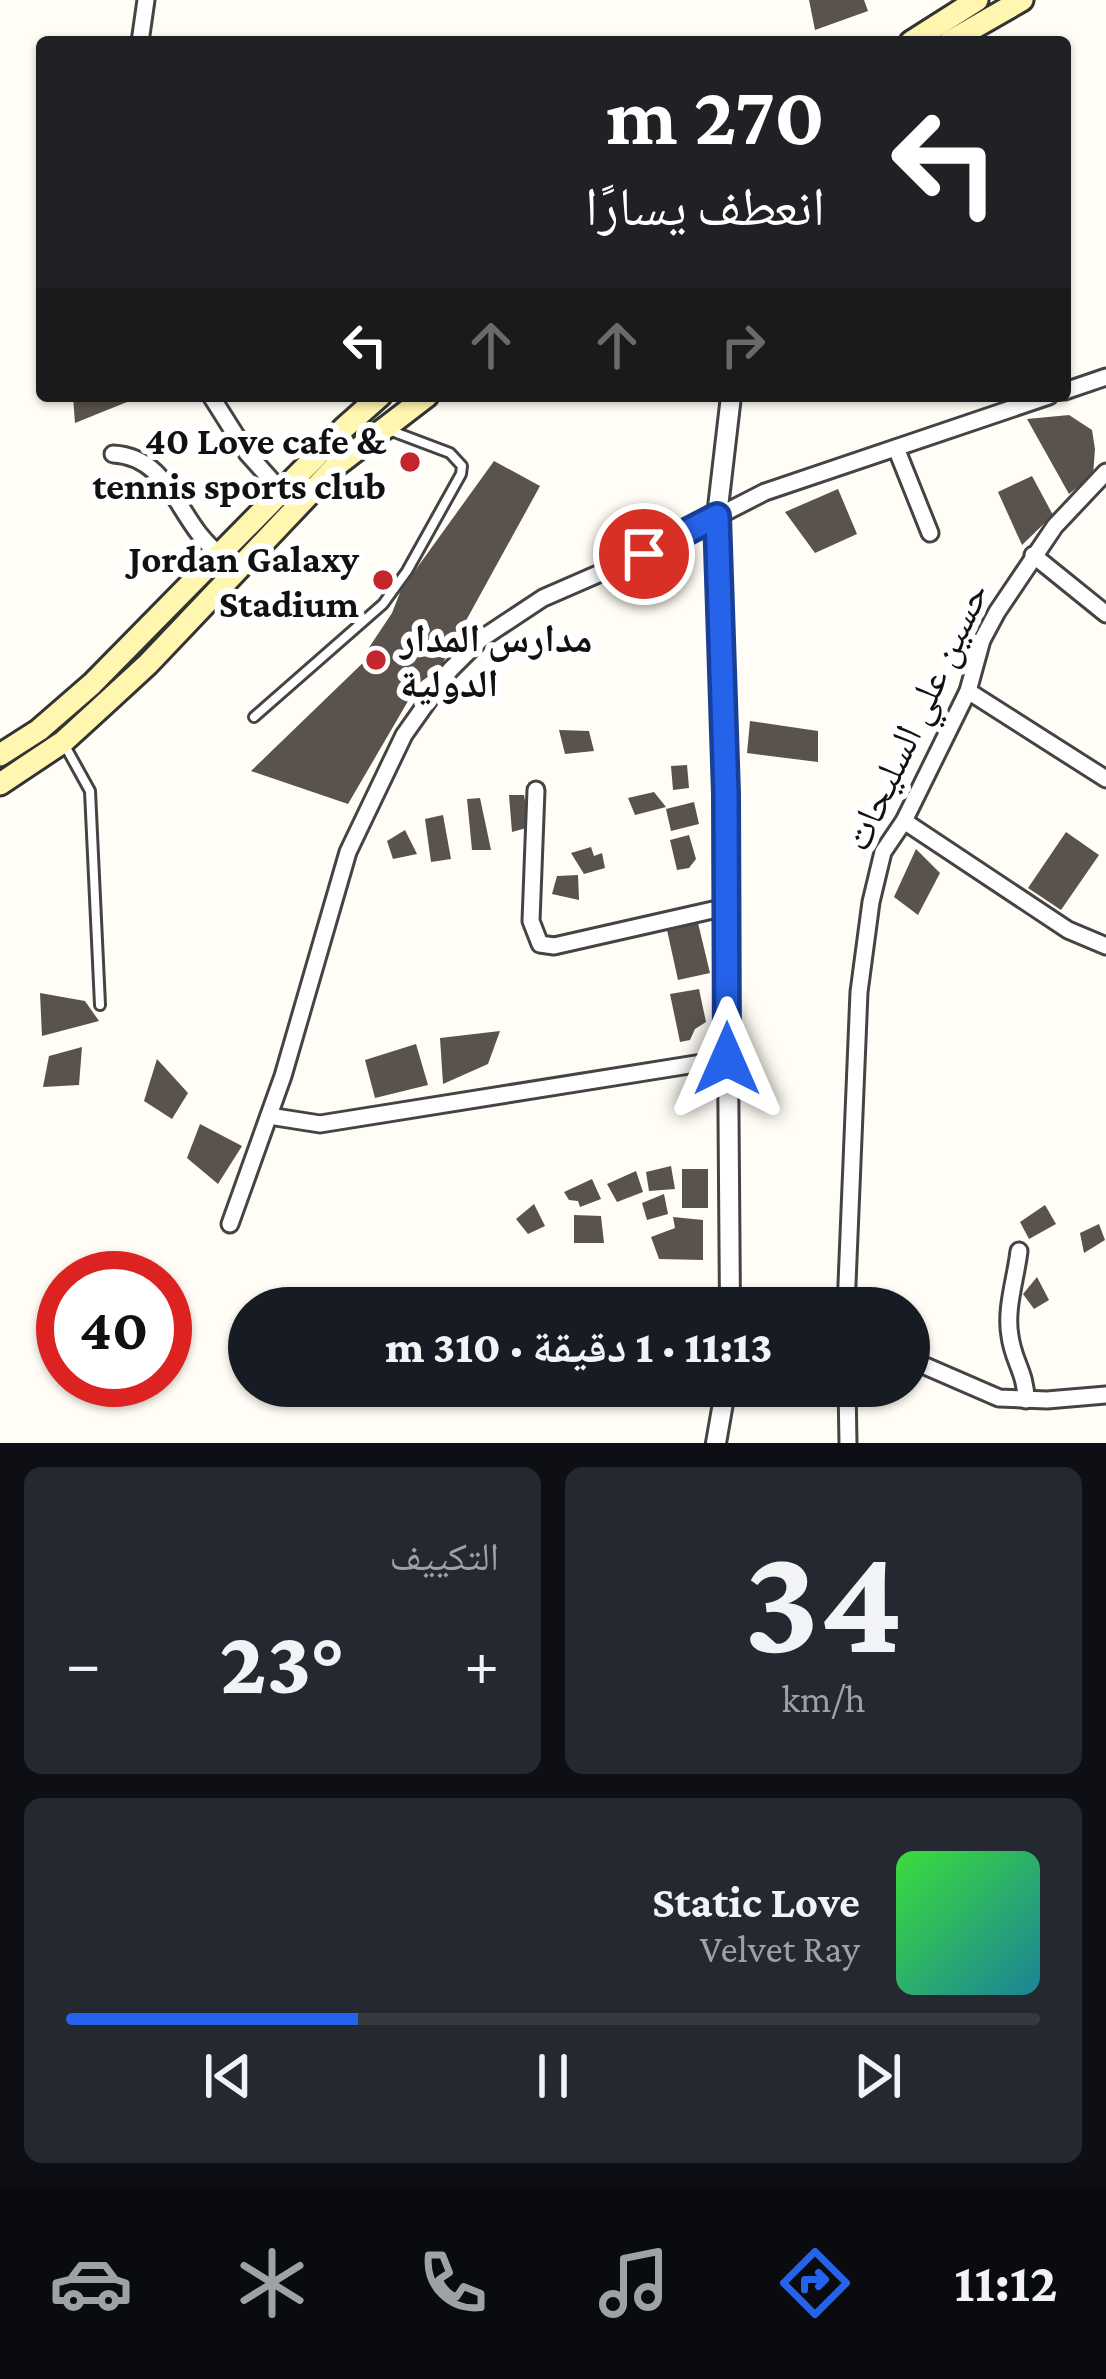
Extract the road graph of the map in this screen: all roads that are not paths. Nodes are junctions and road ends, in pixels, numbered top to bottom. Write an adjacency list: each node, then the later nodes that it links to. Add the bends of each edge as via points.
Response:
1 (146, 0): 4 (street)
2 (977, 0): 5 (main road)
3 (1022, 0): 6 (main road)
4 (141, 36)
5 (920, 36)
6 (960, 36)
7 (1106, 377): 8 (street)
8 (1071, 389)
9 (215, 402): 18 (street)
10 (374, 402): 18 (main road)
11 (418, 402): 14 (main road)
12 (730, 402): 19 (street)
13 (1031, 402): 15 (street)
14 (382, 427): 25 (lane, via 450,453 461,474 383,604); 26 (main road)
15 (896, 448): 19 (street); 20 (street)
16 (113, 454): 21 (street, via 157,472 204,544)
17 (1106, 472): 22 (street, حسين علي السليحات)
18 (281, 491): 21 (main road)
19 (717, 516): 32 (street); 36 (street, via 543,598 450,670 404,735 349,853)
20 (930, 533)
21 (220, 555): 27 (main road, via 92,684)
22 (1033, 556): 23 (street); 24 (street, حسين علي السليحات, via 982,640)
23 (1106, 614)
24 (968, 691): 28 (street); 31 (street, حسين علي السليحات)
25 (254, 717)
26 (63, 742): 29 (main road); 34 (lane, via 90,791)
27 (0, 755)
28 (1106, 778)
29 (0, 784)
30 (536, 790): 32 (street, via 531,922 540,944)
31 (904, 821): 33 (street, via 1068,930); 40 (street, حسين علي السليحات, via 883,852 862,959)
32 (726, 907): 35 (street)
33 (1106, 946)
34 (100, 1006)
35 (727, 1059): 36 (street, via 320,1124); 39 (street)
36 (269, 1116): 37 (street)
37 (230, 1224)
38 (1019, 1251): 43 (street, via 1009,1327)
39 (730, 1287)
40 (847, 1287)
41 (930, 1368): 43 (street, via 988,1394)
42 (1106, 1395): 43 (street)
43 (1026, 1400)
44 (722, 1407): 46 (street)
45 (847, 1407): 47 (street)
46 (716, 1443)
47 (848, 1443)

